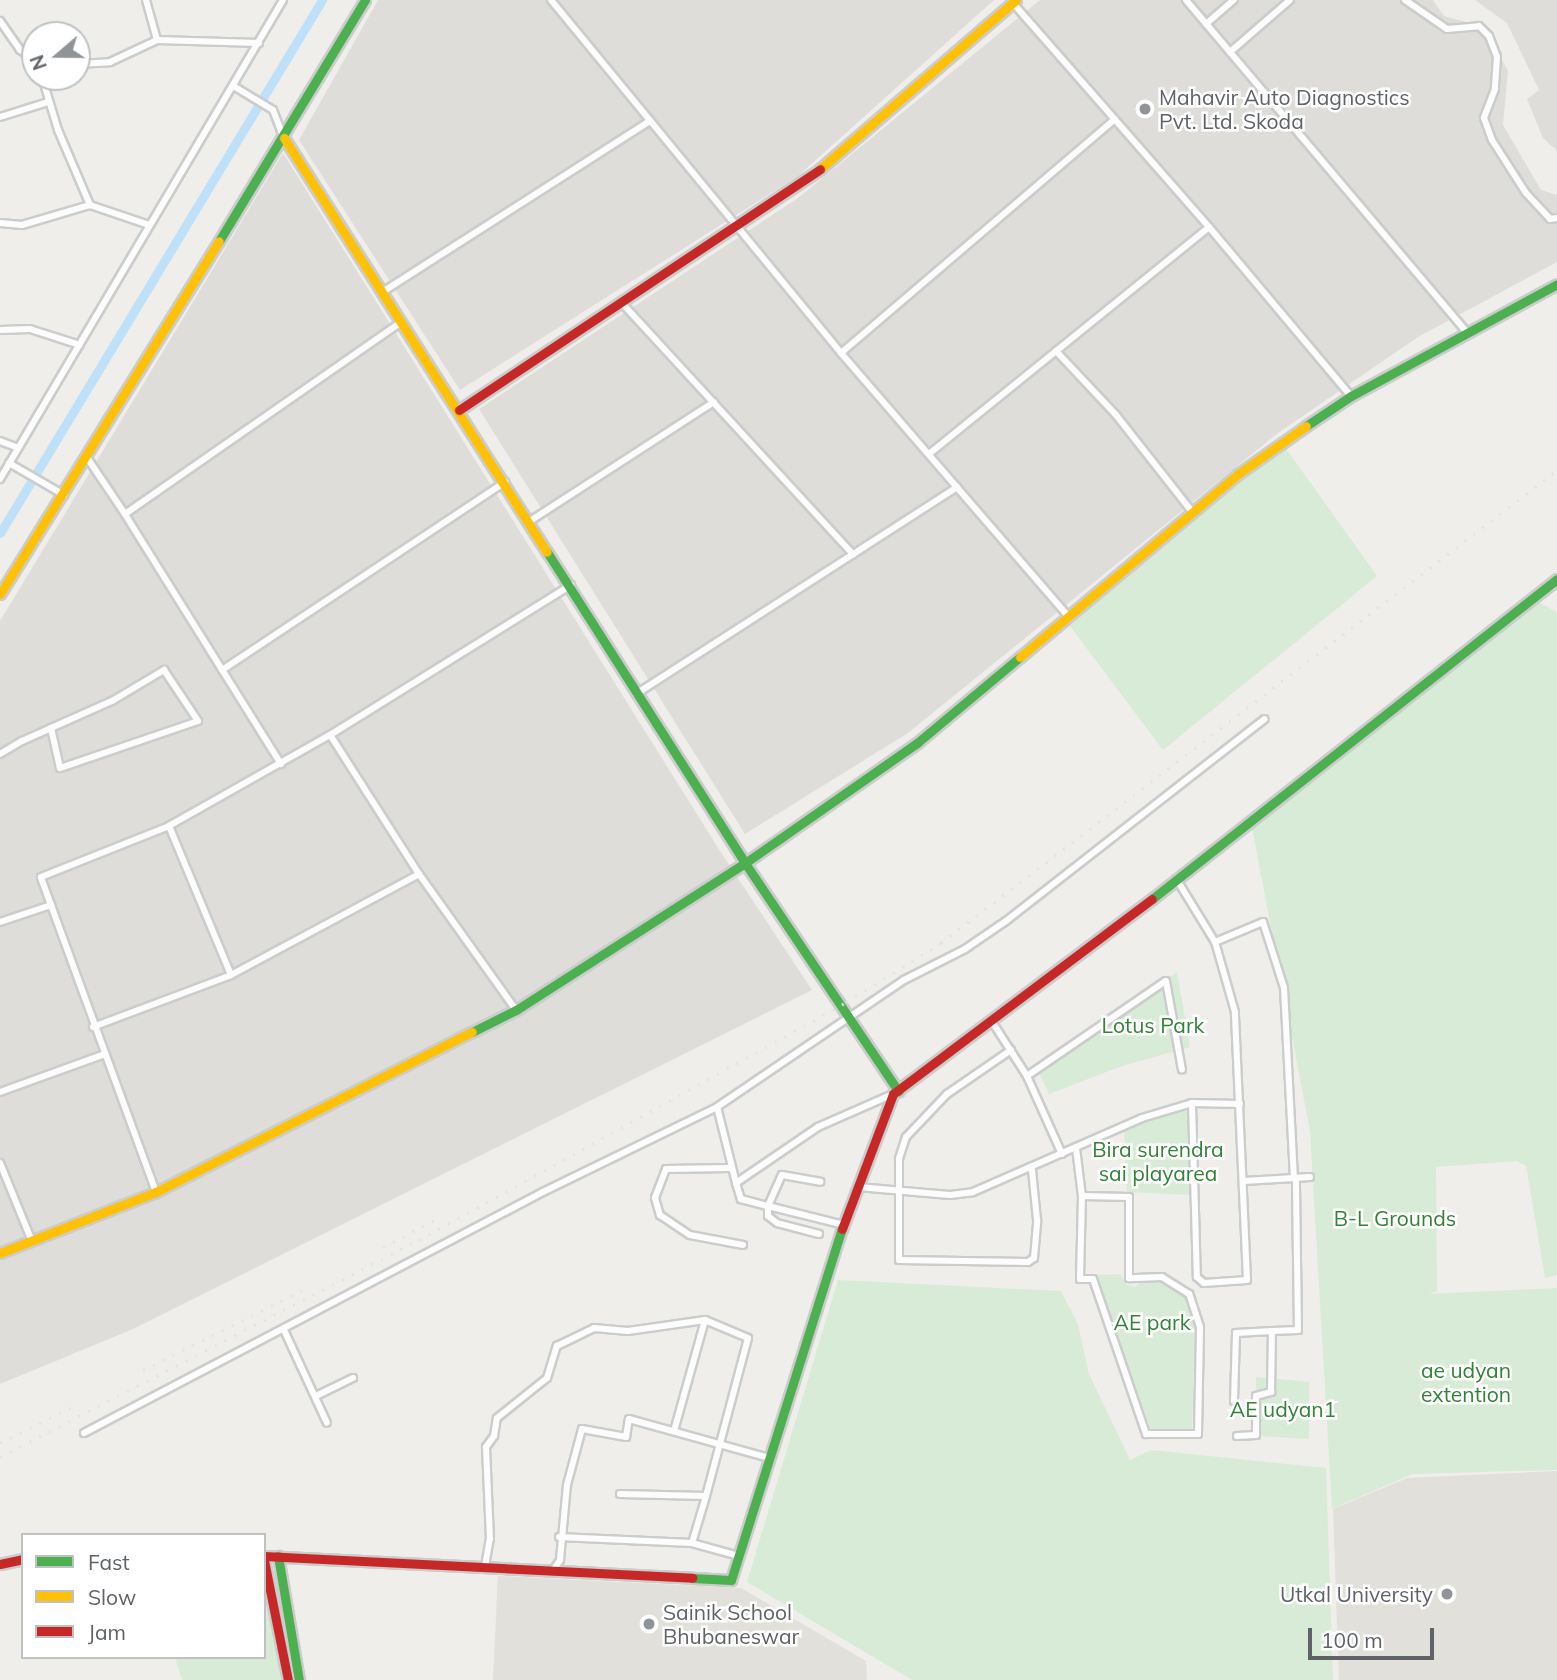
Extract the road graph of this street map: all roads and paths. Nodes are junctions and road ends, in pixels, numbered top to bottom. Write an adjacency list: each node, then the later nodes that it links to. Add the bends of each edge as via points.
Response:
1 (146, 0): 12 (street)
2 (283, 0): 13 (street)
3 (365, 0): 23 (street)
4 (551, 0): 22 (street)
5 (1186, 0): 11 (street)
6 (1234, 0): 11 (street)
7 (1290, 0): 15 (street)
8 (1405, 0): 25 (street, via 1447,29 1479,26 1489,36 1497,57 1495,89 1484,118 1492,140 1526,193 1550,219)
9 (1014, 1): 21 (street); 28 (street, via 817,171)
10 (0, 21): 14 (street)
11 (1206, 24): 15 (street)
12 (157, 40): 13 (street); 16 (street, via 110,62)
13 (259, 43): 17 (street)
14 (21, 51)
15 (1230, 52): 35 (street)
16 (91, 63)
17 (235, 87): 23 (street, via 273,110); 27 (street)
18 (45, 91): 19 (street)
19 (48, 102): 20 (street); 24 (street)
20 (0, 117)
21 (1115, 119): 29 (street); 38 (street)
22 (650, 121): 28 (street); 31 (street)
23 (284, 138): 31 (street); 45 (street)
24 (90, 205): 26 (street, via 22,225); 27 (street)
25 (1557, 218)
26 (0, 223)
27 (149, 225): 36 (street)
28 (737, 225): 32 (street); 38 (street)
29 (1209, 226): 37 (street); 39 (street)
30 (1557, 284): 35 (street)
31 (384, 291): 33 (street)
32 (621, 302): 40 (street); 41 (street)
33 (401, 322): 41 (street); 52 (street)
34 (0, 331): 36 (street, via 30,329)
35 (1468, 334): 39 (street)
36 (80, 345): 43 (street)
37 (1056, 351): 44 (street); 51 (street, via 1116,415)
38 (841, 353): 44 (street)
39 (1351, 396): 51 (street, via 1247,467)
40 (714, 402): 53 (street); 54 (street)
41 (459, 410): 48 (street)
42 (0, 441): 43 (street)
43 (18, 448): 46 (street)
44 (929, 454): 49 (street)
45 (88, 459): 50 (street); 52 (street)
46 (9, 463): 47 (street); 50 (street)
47 (0, 479)
48 (505, 482): 53 (street); 59 (street)
49 (957, 487): 54 (street); 58 (street)
50 (64, 495): 57 (street)
51 (1192, 513): 58 (street)
52 (125, 514): 59 (street)
53 (530, 521): 56 (street)
54 (853, 554): 60 (street)
55 (1557, 579): 69 (street)
56 (571, 584): 60 (street); 63 (street)
57 (0, 594)
58 (1070, 618): 67 (street, via 918,743)
59 (222, 670): 65 (street)
60 (636, 694): 67 (street)
61 (1265, 719): 75 (street, via 1006,920 965,949 904,979)
62 (51, 728): 62 (street, via 112,701 164,670 198,721 60,768); 64 (street)
63 (330, 735): 65 (street); 68 (street)
64 (0, 754)
65 (281, 764): 66 (street)
66 (169, 826): 70 (street, via 41,877); 73 (street)
67 (745, 863): 74 (street); 75 (street)
68 (419, 874): 73 (street); 74 (street)
69 (1177, 880): 72 (street); 76 (street)
70 (51, 905): 71 (street); 77 (street)
71 (0, 922)
72 (1215, 942): 85 (street, via 1235,1012); 95 (street, via 1263,922 1275,954 1284,988)
73 (231, 975): 77 (street)
74 (516, 1010): 100 (street)
75 (852, 1018): 83 (street); 86 (street)
76 (991, 1020): 78 (street); 83 (street)
77 (93, 1027): 79 (street)
78 (1011, 1050): 81 (street); 101 (street, via 987,1063 921,1116 906,1137 899,1158)
79 (105, 1054): 82 (street); 100 (street)
80 (1182, 1070): 81 (street, via 1166,981)
81 (1027, 1076): 88 (street)
82 (0, 1092)
83 (895, 1093): 89 (street, via 818,1127); 99 (street)
84 (1192, 1103): 85 (street); 87 (street, via 1142,1118); 96 (street, via 1197,1277 1204,1283 1247,1280)
85 (1240, 1104): 96 (street)
86 (717, 1107): 91 (street); 110 (street, via 542,1192)
87 (1076, 1148): 88 (street); 102 (street)
88 (1062, 1154): 92 (street)
89 (771, 1161): 93 (street); 98 (street)
90 (0, 1163): 106 (street)
91 (729, 1168): 98 (street); 107 (street, via 666,1169 655,1198 660,1215 701,1241)
92 (1032, 1170): 101 (street, via 973,1192); 101 (street, via 1037,1220 1034,1258 1028,1262 899,1260)
93 (782, 1175): 97 (street); 103 (street)
94 (1310, 1177): 95 (street)
95 (1295, 1178): 96 (street); 111 (street, via 1298,1330)
96 (1244, 1181)
97 (820, 1182)
98 (736, 1183): 103 (street, via 741,1199)
99 (858, 1187): 101 (street); 104 (street)
100 (156, 1192): 106 (street)
101 (900, 1192)
102 (1082, 1196): 102 (street, via 1080,1279 1093,1279 1146,1434 1198,1434 1200,1327 1189,1294 1162,1277 1129,1278 1129,1197)
103 (768, 1206): 104 (street); 105 (street, via 768,1216 777,1223)
104 (844, 1225): 120 (street)
105 (819, 1234)
106 (31, 1239): 108 (street)
107 (743, 1245)
108 (0, 1253)
109 (705, 1320): 116 (street); 119 (street, via 748,1338); 130 (street, via 628,1331 594,1328 556,1346 547,1378 498,1418 486,1447 489,1539)
110 (284, 1330): 113 (street); 117 (street)
111 (1272, 1331): 114 (street, via 1236,1333); 118 (street, via 1271,1392 1256,1396 1256,1435)
112 (353, 1378): 113 (street)
113 (318, 1395): 115 (street)
114 (1234, 1401)
115 (327, 1423)
116 (674, 1431): 119 (street); 123 (street, via 629,1419 625,1437 582,1429)
117 (84, 1433)
118 (1237, 1436)
119 (716, 1444): 120 (street); 122 (street)
120 (771, 1458): 126 (street)
121 (620, 1494): 122 (street)
122 (706, 1496): 124 (street)
123 (559, 1537): 124 (street); 132 (street, via 560,1560)
124 (692, 1543): 126 (street)
125 (278, 1556): 127 (street); 130 (street); 134 (street)
126 (739, 1556): 132 (street, via 731,1580)
127 (266, 1558)
128 (21, 1559): 129 (street)
129 (0, 1563)
130 (485, 1566): 132 (street)
131 (266, 1568): 133 (street)
132 (555, 1569)
133 (288, 1680)
134 (299, 1680)

